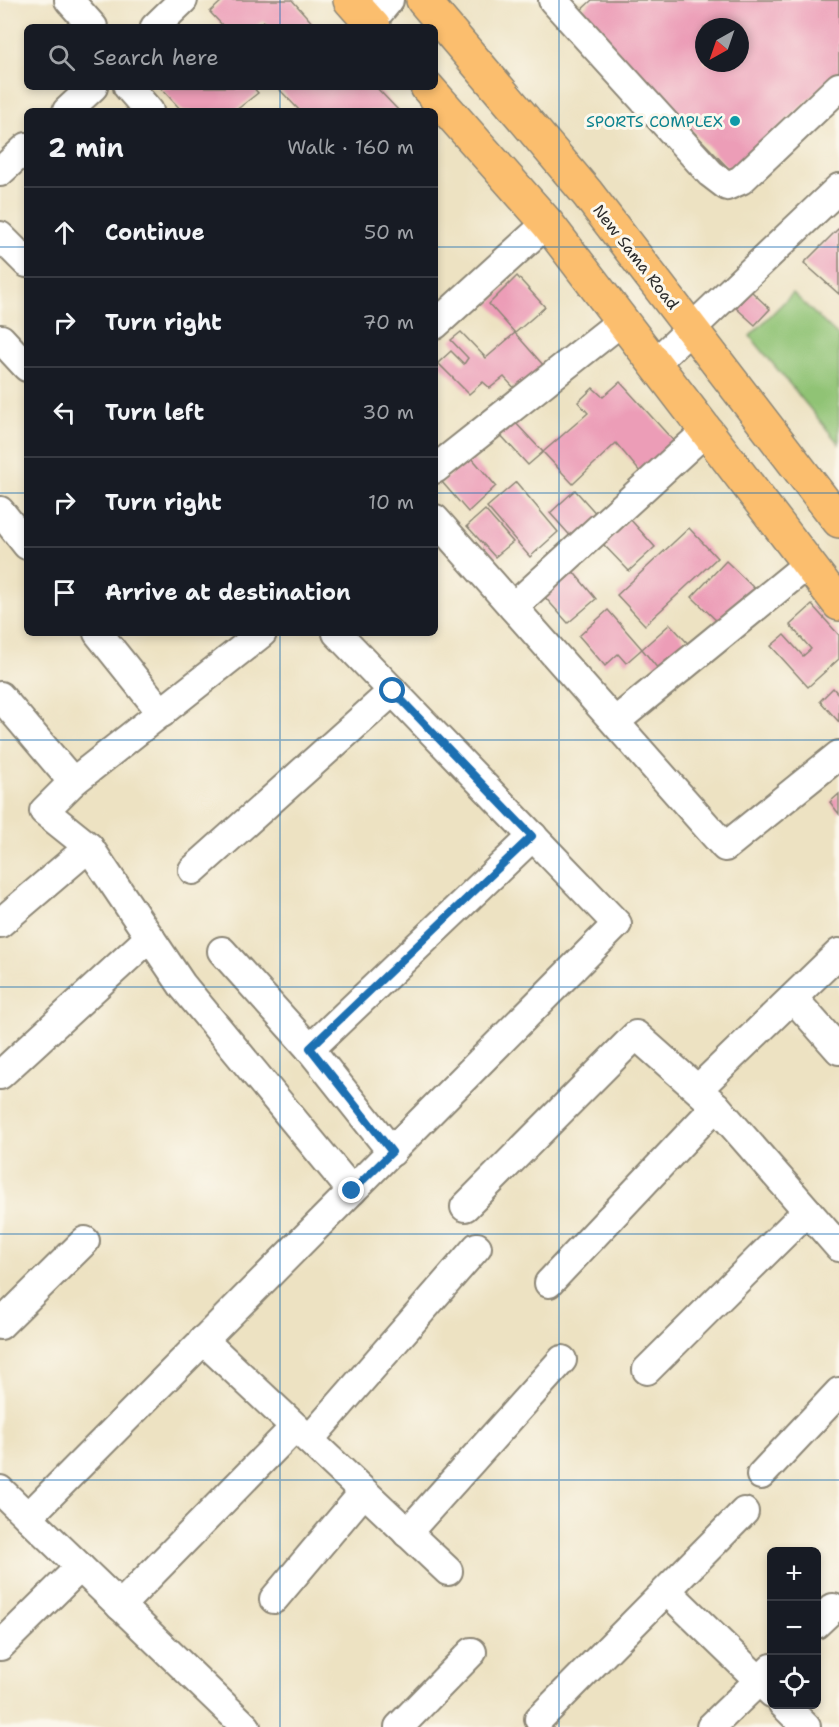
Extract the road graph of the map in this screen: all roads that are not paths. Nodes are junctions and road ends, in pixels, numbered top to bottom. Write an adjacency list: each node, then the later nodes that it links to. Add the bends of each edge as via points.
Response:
1 (69, 0): 5 (street)
2 (183, 0): 6 (street)
3 (423, 0): 21 (main road, New Sama Road, via 587,193)
4 (553, 0): 7 (street, via 710,173 727,186 741,180)
5 (90, 24)
6 (157, 24)
7 (839, 87)
8 (90, 90): 11 (street)
9 (131, 90): 12 (street)
10 (430, 90): 16 (main road)
11 (70, 108)
12 (146, 108)
13 (24, 150): 14 (street)
14 (0, 172)
15 (839, 188): 21 (street)
16 (547, 223): 19 (main road); 20 (street)
17 (0, 236): 18 (street)
18 (24, 260)
19 (623, 320): 24 (main road); 26 (street)
20 (438, 322)
21 (691, 328): 24 (street); 28 (main road, New Sama Road)
22 (1, 339): 23 (street)
23 (24, 364)
24 (654, 364): 25 (main road)
25 (708, 430): 31 (main road); 33 (street)
26 (438, 467)
27 (0, 511): 30 (street)
28 (839, 521)
29 (438, 522): 33 (street)
30 (24, 541)
31 (808, 564): 32 (main road); 40 (street)
32 (839, 604)
33 (513, 607): 40 (street)
34 (100, 636): 39 (street)
35 (258, 636): 39 (street)
36 (340, 636): 37 (street)
37 (393, 691): 43 (street); 45 (street)
38 (0, 696): 42 (street)
39 (162, 713): 42 (street)
40 (616, 722): 41 (street, via 725,847)
41 (839, 755)
42 (73, 782): 44 (street, via 44,811)
43 (532, 836): 51 (street); 55 (street, via 617,924)
44 (89, 847): 46 (street); 47 (street)
45 (193, 870)
46 (0, 923)
47 (150, 937): 53 (street); 56 (street, via 182,985)
48 (222, 951): 51 (street)
49 (839, 953): 50 (street)
50 (794, 999): 52 (street); 54 (street)
51 (310, 1048): 55 (street)
52 (839, 1050)
53 (0, 1075)
54 (707, 1098): 57 (street, via 636,1035); 58 (street); 62 (street)
55 (392, 1152): 56 (street)
56 (352, 1191): 64 (street)
57 (465, 1207)
58 (807, 1211): 61 (street); 66 (street)
59 (85, 1241): 63 (street)
60 (477, 1247): 68 (street)
61 (839, 1247)
62 (549, 1283)
63 (0, 1325)
64 (203, 1340): 68 (street); 73 (street)
65 (562, 1360): 74 (street)
66 (647, 1370)
67 (839, 1392): 69 (street)
68 (302, 1434): 71 (street); 79 (street)
69 (761, 1476)
70 (0, 1490): 73 (street)
71 (364, 1492): 74 (street); 78 (street)
72 (744, 1512): 77 (street)
73 (28, 1517): 75 (street)
74 (407, 1533): 76 (street)
75 (80, 1567): 79 (street); 80 (street)
76 (448, 1571)
77 (667, 1591): 82 (street); 84 (street)
78 (274, 1599)
79 (120, 1606): 85 (street)
80 (0, 1646)
81 (472, 1652): 86 (street)
82 (767, 1680): 87 (street)
83 (788, 1709): 88 (street)
84 (539, 1719)
85 (246, 1727)
86 (399, 1727)
87 (711, 1727)
88 (806, 1727)

